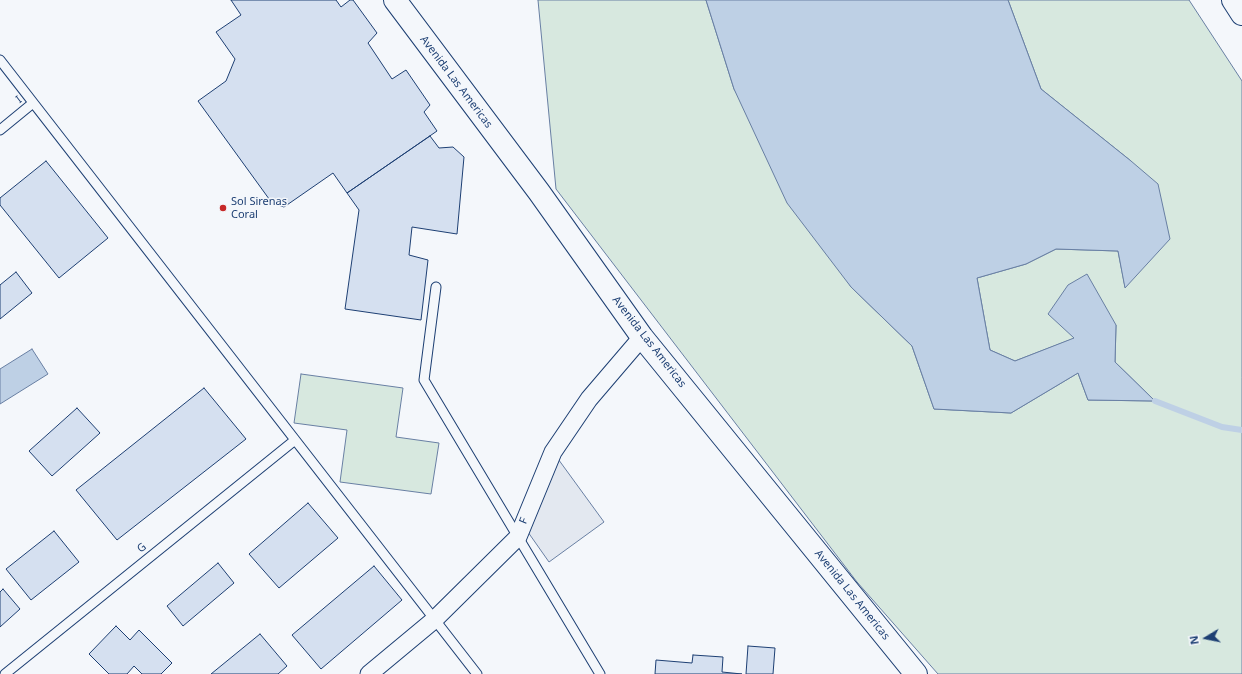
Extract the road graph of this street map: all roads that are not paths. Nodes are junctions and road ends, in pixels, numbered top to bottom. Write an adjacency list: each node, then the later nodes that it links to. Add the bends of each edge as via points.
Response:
1 (395, 0): 8 (main road, Avenida Las Americas, via 539,192)
2 (1233, 0): 3 (main road)
3 (1242, 14)
4 (0, 60): 5 (lane)
5 (33, 103): 6 (lane, I); 9 (lane)
6 (0, 130)
7 (436, 287): 10 (lane, via 424,380)
8 (642, 337): 10 (street, F, via 589,399 553,452); 16 (main road, Avenida Las Americas)
9 (295, 440): 11 (lane); 12 (lane, G)
10 (518, 537): 11 (street, F); 15 (lane)
11 (434, 620): 13 (street, F); 14 (lane)
12 (5, 674)
13 (369, 674)
14 (477, 674)
15 (600, 674)
16 (916, 674)

